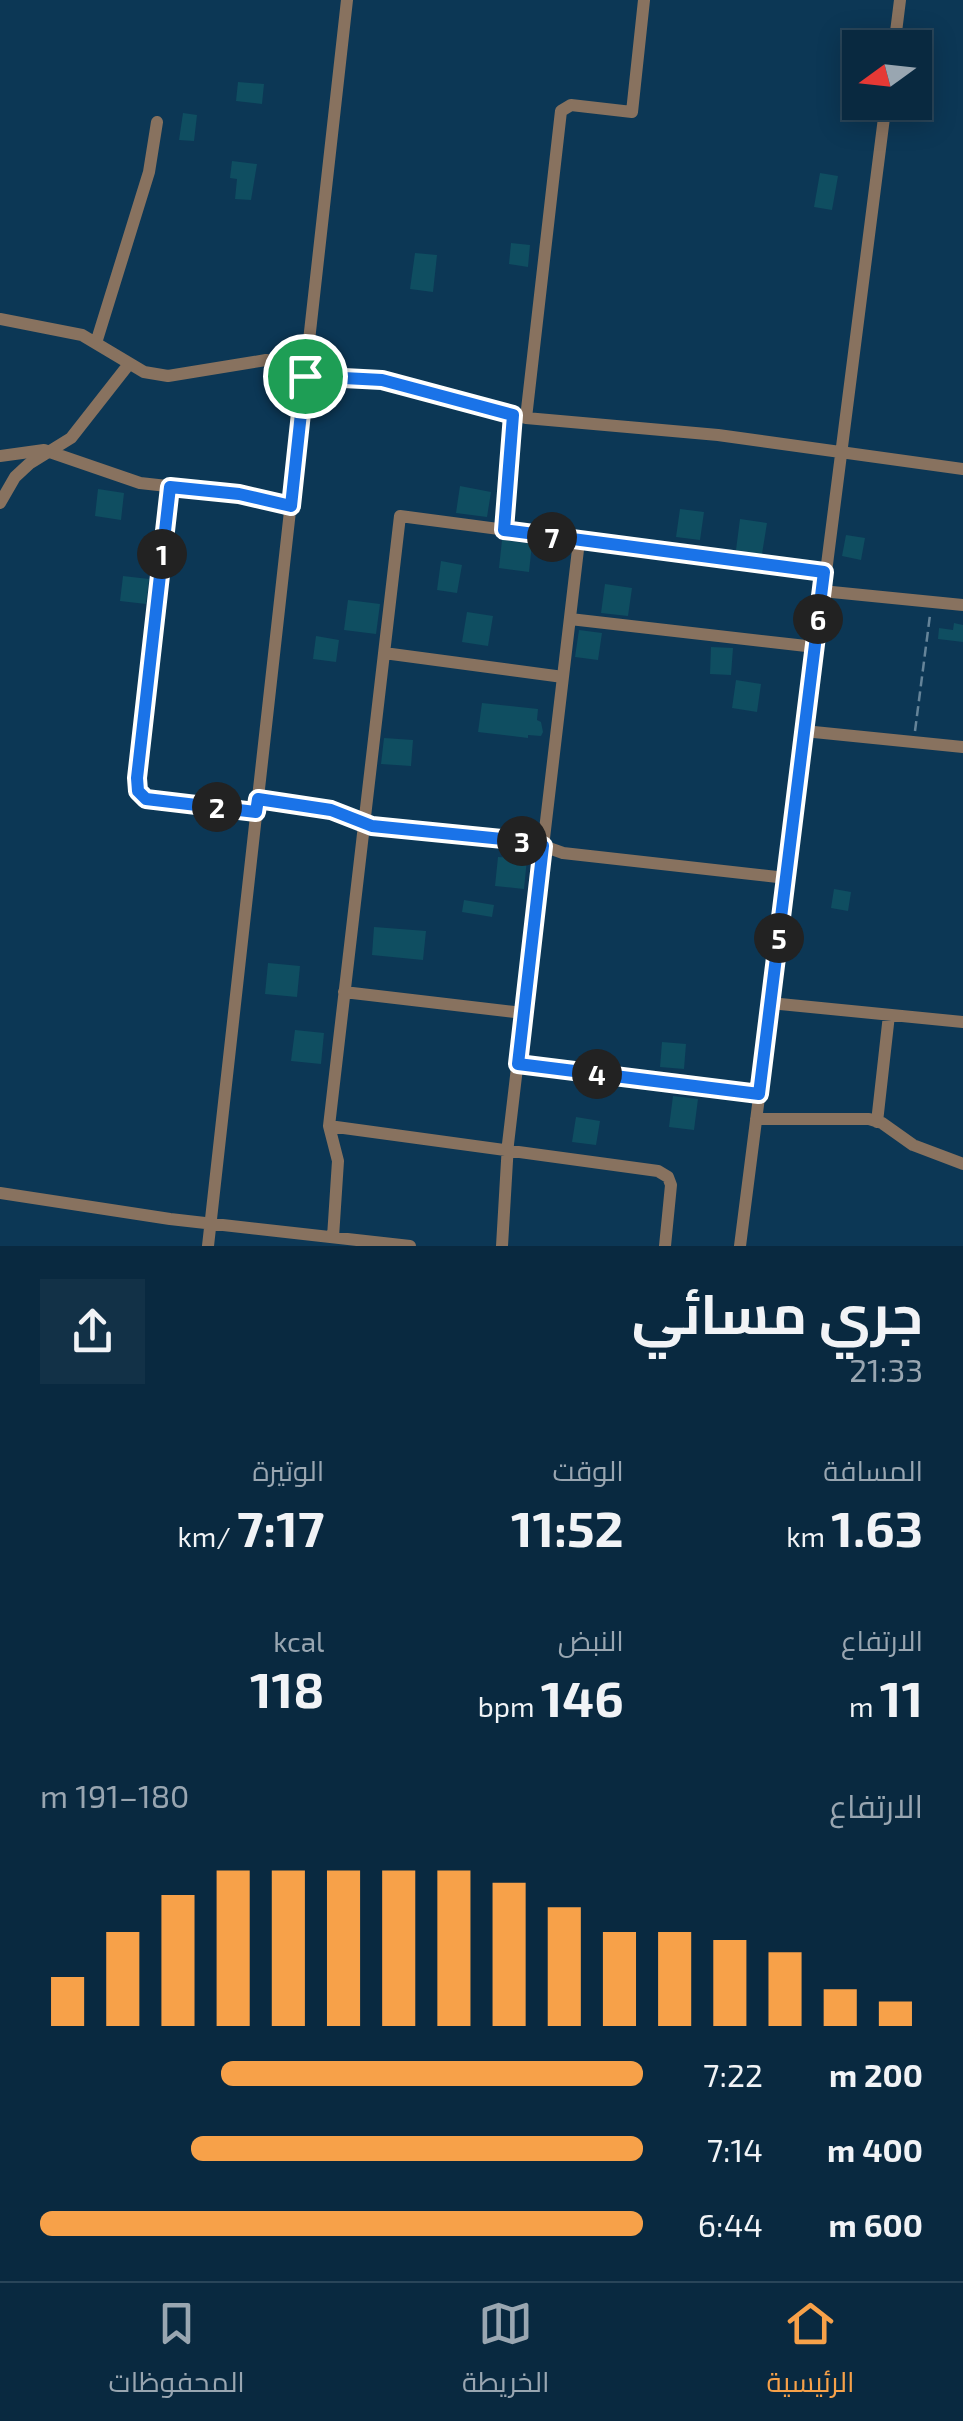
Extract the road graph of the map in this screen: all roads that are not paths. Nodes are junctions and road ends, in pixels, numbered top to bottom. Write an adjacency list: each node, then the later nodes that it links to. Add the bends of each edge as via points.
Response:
1 (347, 0): 10 (street)
2 (644, 0): 11 (street, via 632,112 570,105 561,111)
3 (900, 0): 4 (street)
4 (896, 30)
5 (884, 120): 13 (street)
6 (156, 122): 8 (street, via 150,172)
7 (0, 319): 8 (street)
8 (96, 343): 9 (street)
9 (129, 364): 10 (street, via 168,376 266,360); 12 (street, via 71,438)
10 (306, 370): 11 (street, via 382,380); 18 (street)
11 (520, 416): 13 (street); 19 (street)
12 (50, 452): 14 (street); 16 (street, via 140,484); 17 (street, via 15,477)
13 (839, 454): 15 (street); 21 (street)
14 (0, 456)
15 (963, 469)
16 (170, 487): 18 (street); 30 (street, via 138,791 146,799)
17 (0, 503)
18 (291, 506): 30 (street)
19 (504, 530): 20 (street); 26 (street, via 400,516)
20 (579, 540): 21 (street); 24 (street)
21 (824, 572): 22 (street)
22 (822, 591): 23 (street); 25 (street)
23 (963, 605)
24 (570, 620): 25 (street); 27 (street)
25 (815, 647): 28 (street)
26 (384, 654): 27 (street); 31 (street)
27 (563, 677): 32 (street)
28 (804, 731): 29 (street); 33 (street)
29 (963, 748)
30 (257, 805): 31 (street, via 331,810); 47 (street)
31 (364, 823): 32 (street); 34 (street)
32 (543, 846): 33 (street); 36 (street)
33 (786, 878): 35 (street)
34 (344, 992): 36 (street); 43 (street)
35 (770, 1003): 37 (street); 40 (street)
36 (524, 1013): 39 (street)
37 (889, 1015): 38 (street); 42 (street)
38 (963, 1022)
39 (518, 1064): 40 (street); 44 (street)
40 (759, 1094): 41 (street)
41 (756, 1119): 42 (street); 53 (street)
42 (877, 1122): 45 (street)
43 (328, 1126): 44 (street); 48 (street, via 338,1161)
44 (508, 1150): 51 (street); 52 (street, via 668,1176)
45 (963, 1164)
46 (0, 1193): 47 (street)
47 (210, 1224): 48 (street); 49 (street)
48 (333, 1238): 50 (street)
49 (208, 1246)
50 (410, 1246)
51 (502, 1246)
52 (665, 1246)
53 (740, 1246)

